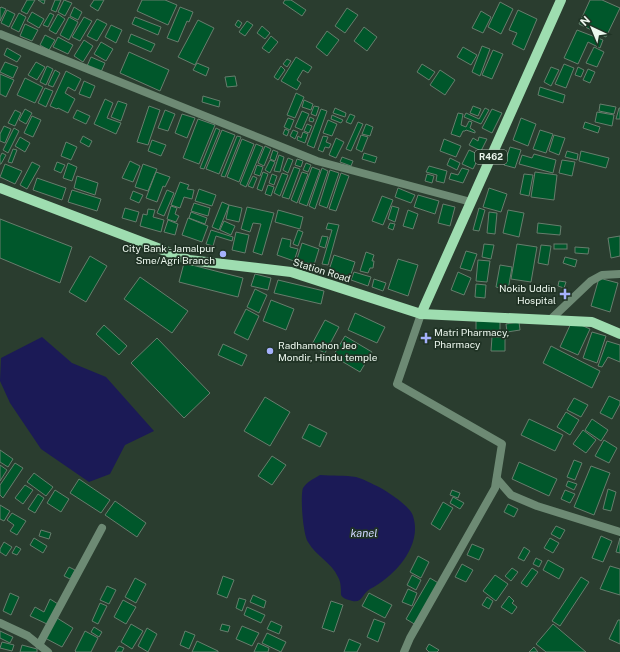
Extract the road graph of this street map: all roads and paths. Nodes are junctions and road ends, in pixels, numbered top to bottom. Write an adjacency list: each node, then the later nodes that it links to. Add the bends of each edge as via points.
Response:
1 (561, 0): 4 (main road, R462)
2 (0, 34): 4 (street, via 317,161)
3 (0, 188): 6 (main road, Station Road, via 189,260 291,272)
4 (471, 202): 6 (main road, R462)
5 (620, 274): 7 (street, via 602,275 591,282)
6 (421, 314): 7 (main road, Station Road); 9 (street, via 397,384 502,444)
7 (550, 320): 8 (main road, Station Road, via 592,322)
8 (620, 334)
9 (497, 479): 11 (street, via 511,495 537,506); 15 (street, via 495,488)
10 (102, 528): 13 (street)
11 (620, 532)
12 (0, 623): 13 (street, via 28,636)
13 (39, 645): 14 (street)
14 (48, 652)
15 (404, 652)

